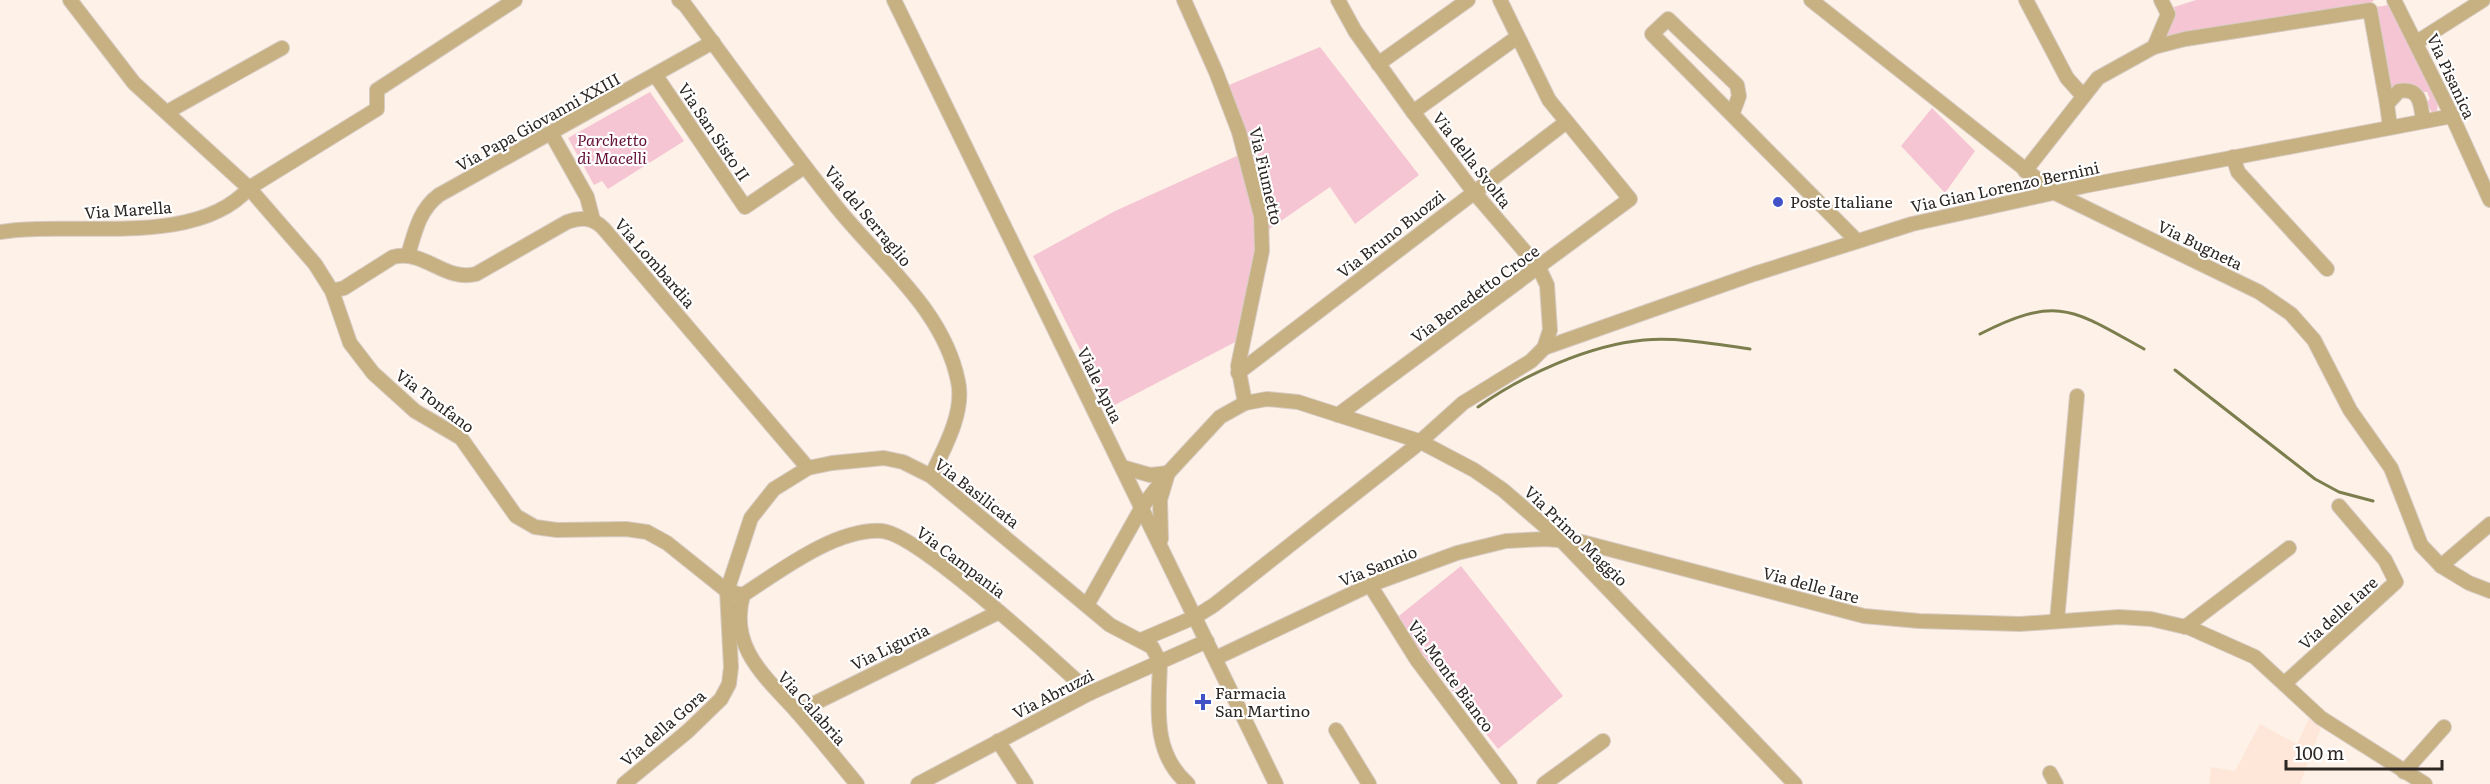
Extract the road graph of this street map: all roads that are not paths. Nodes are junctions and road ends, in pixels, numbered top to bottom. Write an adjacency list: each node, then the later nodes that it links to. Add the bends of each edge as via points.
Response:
1 (70, 0): 23 (street, Via Tonfano, via 134,83)
2 (514, 0): 34 (street, Via Marella, via 377,90 377,110)
3 (679, 0): 15 (street, Via del Serraglio)
4 (894, 0): 51 (street, Viale Apua)
5 (1184, 0): 46 (street, Via Fiumetto, via 1239,132 1262,216 1262,251)
6 (1338, 0): 19 (street, Via della Svolta)
7 (1468, 0): 19 (street)
8 (1500, 0): 14 (street)
9 (1812, 0): 33 (street, Via Bugneta)
10 (2026, 0): 21 (street, via 2067,78)
11 (2161, 0): 17 (street, via 2168,14)
12 (2394, 0): 16 (street, Via Pisanica)
13 (2483, 0): 16 (street)
14 (1516, 38): 24 (street); 28 (street)
15 (713, 42): 20 (street, Via Papa Giovanni XXIII); 32 (street, Via del Serraglio)
16 (2416, 42): 26 (street, Via Pisanica)
17 (2154, 47): 21 (street, via 2098,78); 22 (street, via 2370,10)
18 (282, 48): 23 (street)
19 (1378, 64): 24 (street, Via della Svolta)
20 (656, 76): 30 (street, Via Papa Giovanni XXIII); 32 (street, Via San Sisto II, via 745,207)
21 (2083, 96): 33 (street)
22 (2387, 104): 27 (street, via 2399,91 2412,90 2420,99); 29 (street)
23 (167, 112): 34 (street, Via Tonfano)
24 (1413, 112): 35 (street, Via della Svolta)
25 (1732, 115): 25 (street, via 1739,96 1737,85 1668,19 1652,34); 40 (street)
26 (2452, 116): 27 (street, Via Gian Lorenzo Bernini); 37 (street, Via Pisanica)
27 (2423, 121): 29 (street, Via Gian Lorenzo Bernini)
28 (1565, 123): 35 (street, Via Bruno Buozzi); 42 (street, Via Benedetto Croce, via 1630,199)
29 (2390, 127): 31 (street, Via Gian Lorenzo Bernini)
30 (551, 133): 38 (street, via 586,197); 41 (street, Via Papa Giovanni XXIII, via 427,204)
31 (2233, 158): 36 (street, Via Gian Lorenzo Bernini); 43 (street, via 2238,172)
32 (804, 167): 54 (street, Via del Serraglio, via 854,231 917,298 948,349 958,381 959,403)
33 (2025, 171): 36 (street, Via Bugneta)
34 (249, 188): 39 (street, Via Marella, via 224,207 169,225); 44 (street, Via Tonfano, via 315,264)
35 (1473, 191): 42 (street, Via della Svolta); 46 (street, Via Bruno Buozzi)
36 (2055, 193): 40 (street, Via Gian Lorenzo Bernini); 61 (street, Via Bugneta, via 2259,292 2303,325 2350,410 2398,481 2421,545)
37 (2490, 200)
38 (593, 220): 41 (street, Via Lombardia, via 567,222 468,276 451,275); 52 (street, Via Lombardia)
39 (0, 232)
40 (1856, 240): 45 (street, Via Gian Lorenzo Bernini)
41 (408, 255): 44 (street, via 393,257 344,288)
42 (1539, 268): 45 (street, Via della Svolta, via 1548,285 1550,311 1550,330); 49 (street, Via Benedetto Croce)
43 (2326, 269)
44 (332, 291): 63 (street, Via Tonfano, via 350,343 373,373 415,411 461,438 516,516 536,527 557,530 647,532 667,543)
45 (1544, 348): 50 (street, via 1531,361 1463,403)
46 (1238, 374): 48 (street, Via Fiumetto)
47 (2077, 396): 69 (street)
48 (1245, 403): 49 (street, Via Primo Maggio, via 1284,399); 53 (street, Via Primo Maggio, via 1220,417)
49 (1338, 414): 50 (street, Via Primo Maggio)
50 (1419, 441): 58 (street, Via Primo Maggio, via 1503,490); 68 (street)
51 (1122, 467): 53 (street, via 1149,475); 56 (street, Viale Apua)
52 (808, 468): 54 (street, Via Basilicata, via 890,459); 63 (street, Via Basilicata, via 781,484 755,511)
53 (1168, 473): 56 (street, Via Primo Maggio); 60 (street, via 1160,500)
54 (932, 476): 66 (street, Via Basilicata)
55 (2339, 506): 77 (street, Via delle Iare, via 2385,560 2396,582)
56 (1142, 507): 60 (street, Viale Apua); 66 (street, Via Primo Maggio)
57 (2490, 524): 61 (street)
58 (1562, 541): 62 (street, Via Sannio, via 1539,539 1486,545); 69 (street, Via delle Iare, via 1582,542 1864,616 1964,622); 94 (street, Via Primo Maggio)
59 (2289, 548): 70 (street)
60 (1162, 550): 68 (street, Viale Apua)
61 (2441, 566): 64 (street, Via Bugneta)
62 (1371, 585): 75 (street, Via Sannio); 92 (street, Via Monte Bianco, via 1417,660)
63 (727, 591): 65 (street); 74 (street, Via della Gora)
64 (2490, 591)
65 (743, 595): 67 (street, Via Campania, via 825,545 858,533 884,531 907,540); 73 (street, Via Calabria, via 739,612)
66 (1087, 605): 71 (street, Via Basilicata, via 1110,625)
67 (999, 612): 78 (street, Via Campania); 79 (street, Via Liguria)
68 (1195, 617): 71 (street); 72 (street, Viale Apua)
69 (2057, 621): 70 (street, Via delle Iare, via 2119,617)
70 (2185, 627): 77 (street, Via delle Iare, via 2255,657)
71 (1141, 640): 76 (street, Via Basilicata, via 1152,647)
72 (1207, 641): 75 (street, Viale Apua); 76 (street, Via Abruzzi)
73 (747, 651): 74 (street); 79 (street, Via Calabria, via 762,676)
74 (730, 654): 85 (street, Via della Gora, via 729,684 721,699)
75 (1216, 658): 90 (street, Viale Apua)
76 (1160, 662): 78 (street, Via Abruzzi); 89 (street, via 1161,744 1171,767)
77 (2285, 683): 84 (street, Via delle Iare, via 2321,718)
78 (1090, 693): 82 (street, Via Abruzzi)
79 (797, 712): 86 (street, Via Calabria)
80 (2444, 727): 84 (street)
81 (1336, 730): 91 (street)
82 (998, 741): 87 (street, Via Abruzzi); 88 (street)
83 (1603, 741): 93 (street)
84 (2404, 771): 95 (street, Via delle Iare)
85 (624, 784)
86 (857, 784)
87 (918, 784)
88 (1026, 784)
89 (1188, 784)
90 (1276, 784)
91 (1369, 784)
92 (1510, 784)
93 (1544, 784)
94 (1795, 784)
95 (2425, 784)

